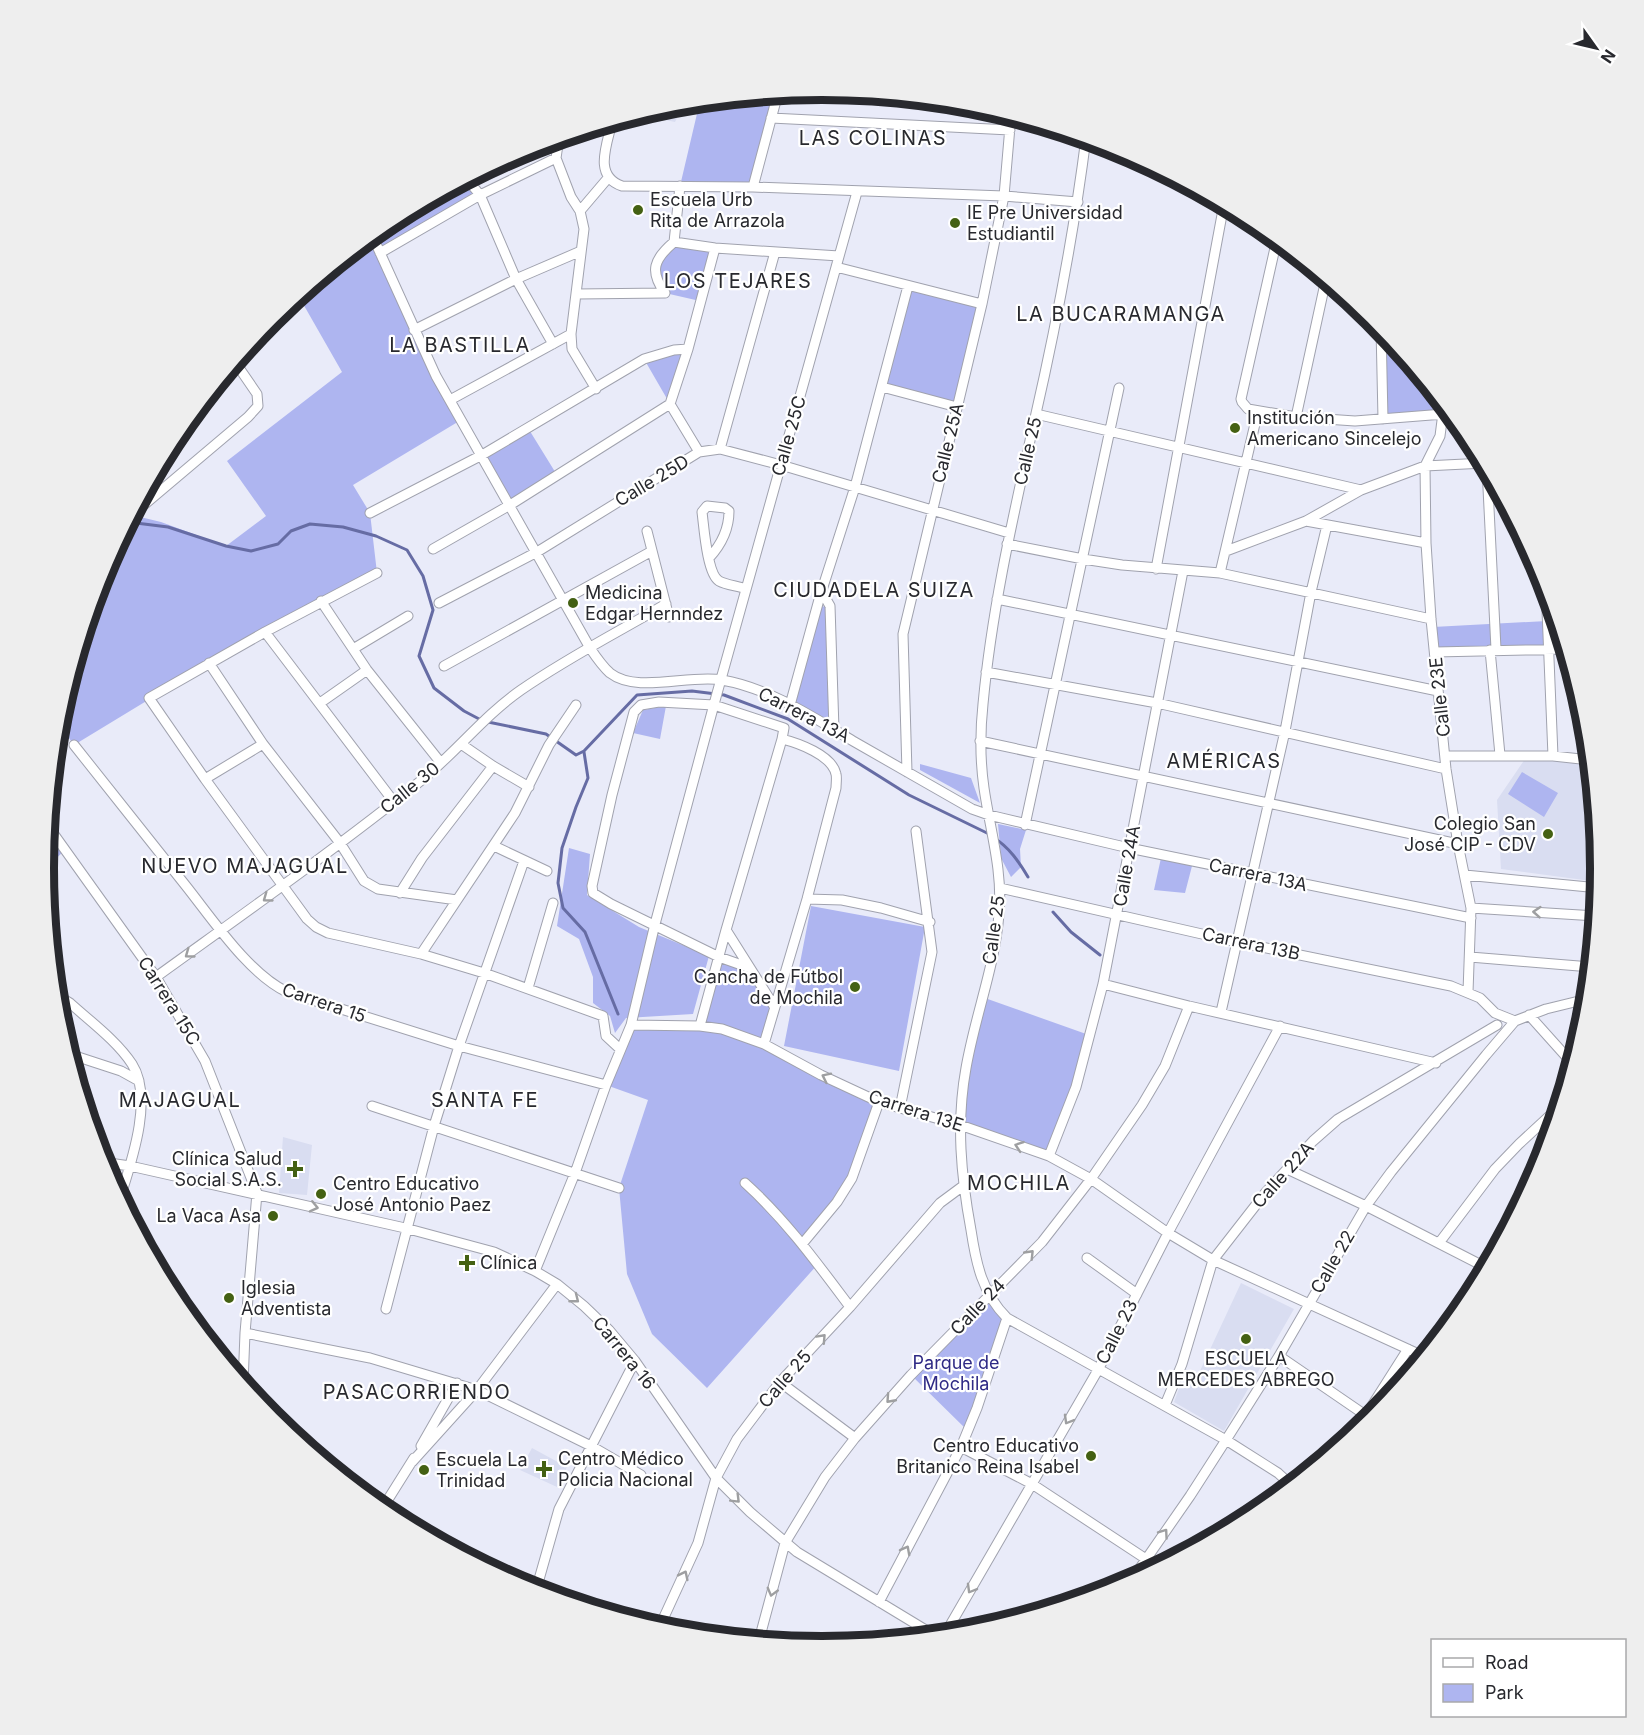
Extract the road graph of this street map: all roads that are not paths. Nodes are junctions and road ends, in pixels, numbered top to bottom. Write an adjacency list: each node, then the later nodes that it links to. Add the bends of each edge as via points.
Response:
1 (775, 101): 2 (street)
2 (771, 118): 5 (street); 12 (street)
3 (1010, 123): 5 (street, Calle 25A)
4 (610, 130): 9 (street, via 604,161)
5 (1010, 130): 15 (street, Calle 25A)
6 (1085, 146): 16 (street, Calle 25)
7 (558, 147): 8 (street)
8 (556, 158): 14 (street); 17 (street)
9 (608, 178): 11 (street, via 622,186); 17 (street)
10 (471, 185): 14 (street)
11 (680, 186): 12 (street); 19 (street)
12 (753, 187): 13 (street)
13 (857, 192): 15 (street); 26 (street, Calle 25C)
14 (480, 195): 25 (street); 28 (street)
15 (1004, 196): 16 (street); 32 (street, Calle 25A)
16 (1078, 202): 47 (street, Calle 25)
17 (580, 211): 23 (street, via 584,230)
18 (1222, 212): 52 (street)
19 (674, 242): 22 (street); 31 (street, via 655,266 656,281 665,293)
20 (375, 243): 25 (street, Carrera 13A)
21 (1275, 247): 46 (street, via 1241,399 1248,409)
22 (715, 248): 24 (street); 37 (street)
23 (581, 251): 28 (street); 31 (street)
24 (775, 252): 26 (street); 53 (street)
25 (380, 253): 33 (street, Carrera 13A)
26 (839, 256): 27 (street, Calle 25C)
27 (836, 267): 29 (street); 58 (street, Calle 25C)
28 (516, 279): 33 (street); 36 (street)
29 (908, 286): 32 (street); 39 (street)
30 (1324, 287): 49 (street)
31 (577, 294): 34 (street)
32 (982, 304): 44 (street, Calle 25A)
33 (414, 330): 42 (street, Carrera 13A)
34 (571, 334): 36 (street); 41 (street, via 572,349)
35 (1382, 343): 50 (street)
36 (553, 344): 42 (street)
37 (688, 349): 41 (street, via 644,359); 43 (street)
38 (239, 368): 63 (street, via 257,394 258,406)
39 (882, 387): 44 (street); 61 (street)
40 (1119, 388): 51 (street)
41 (596, 389): 55 (street)
42 (450, 400): 55 (street, Carrera 13A)
43 (670, 404): 54 (street); 64 (street)
44 (957, 407): 65 (street, Calle 25A)
45 (1438, 410): 50 (street)
46 (1258, 411): 49 (street); 56 (street)
47 (1036, 414): 51 (street); 70 (street, Calle 25)
48 (1443, 416): 59 (street, Calle 23E, via 1440,436)
49 (1296, 417): 50 (street)
50 (1383, 419)
51 (1109, 431): 52 (street); 77 (street)
52 (1177, 448): 56 (street); 78 (street)
53 (720, 449): 54 (street, Calle 25D); 58 (street)
54 (699, 452): 74 (street, Calle 25D)
55 (482, 455): 64 (street, Carrera 13A); 66 (street)
56 (1246, 463): 62 (street); 75 (street)
57 (1475, 464): 59 (street)
58 (781, 465): 61 (street); 82 (street, Calle 25C)
59 (1425, 466): 62 (street); 71 (street, Calle 23E)
60 (1488, 485): 101 (street)
61 (855, 487): 65 (street); 84 (street)
62 (1361, 490): 67 (street)
63 (146, 503)
64 (510, 505): 72 (street); 74 (street, Carrera 13A)
65 (932, 510): 70 (street); 131 (street, Calle 25A, via 903,634)
66 (370, 513)
67 (1306, 521): 68 (street); 75 (street)
68 (1328, 525): 71 (street); 83 (street)
69 (646, 531): 73 (street)
70 (1008, 538): 77 (street); 85 (street, Calle 25)
71 (1426, 543): 94 (street, Calle 23E)
72 (433, 549)
73 (652, 551): 86 (street); 89 (street)
74 (537, 552): 86 (street, Carrera 13A); 88 (street, Calle 25D)
75 (1226, 552): 81 (street)
76 (709, 558): 76 (street, via 702,512 707,506 725,508 730,515 723,539); 82 (street, via 716,578)
77 (1083, 559): 78 (street); 90 (street)
78 (1156, 569): 79 (street)
79 (1184, 571): 81 (street); 96 (street, Calle 24A)
80 (377, 573): 87 (street)
81 (1220, 573): 83 (street)
82 (746, 589): 108 (street, Calle 25C)
83 (1311, 592): 94 (street); 104 (street)
84 (820, 596): 115 (street); 116 (street, via 830,606)
85 (997, 599): 90 (street); 107 (street, Calle 25)
86 (564, 600): 97 (street, Carrera 13A); 105 (street)
87 (321, 601): 95 (street); 99 (street)
88 (440, 603)
89 (666, 604): 92 (street); 97 (street, Calle 30)
90 (1071, 614): 96 (street); 109 (street)
91 (408, 616): 99 (street)
92 (669, 617)
93 (1547, 617): 98 (street)
94 (1431, 619): 102 (street, Calle 23E)
95 (264, 632): 103 (street); 112 (street)
96 (1172, 635): 104 (street); 113 (street, Calle 24A)
97 (590, 648): 108 (street, Carrera 13A, via 611,674 627,681 693,678); 121 (street, Calle 30, via 521,690)
98 (1549, 648): 100 (street); 101 (street); 126 (street)
99 (353, 649): 106 (street)
100 (1558, 649)
101 (1493, 650): 102 (street); 124 (street)
102 (1435, 652): 110 (street, Calle 23E)
103 (209, 663): 120 (street); 133 (street, via 150,698)
104 (1299, 663): 110 (street); 117 (street)
105 (444, 666)
106 (367, 670): 112 (street); 128 (street)
107 (986, 672): 109 (street); 119 (street, Calle 25)
108 (720, 683): 111 (street, Calle 25C); 115 (street, Carrera 13A, via 750,688)
109 (1055, 685): 113 (street); 123 (street)
110 (1438, 691): 125 (street, Calle 23E)
111 (715, 701): 118 (street, via 784,728); 160 (street, Calle 25C); 160 (street, via 660,702 637,708 612,795 592,890 597,897)
112 (320, 703): 135 (street)
113 (1158, 704): 117 (street); 132 (street, Calle 24A)
114 (576, 705): 134 (street, via 549,745)
115 (790, 705): 116 (street, Carrera 13A)
116 (834, 730): 131 (street, Carrera 13A)
117 (1285, 731): 130 (street); 136 (street)
118 (782, 739): 153 (street, via 818,753 836,773 836,788); 161 (street)
119 (980, 741): 123 (street); 137 (street, Calle 25)
120 (263, 744): 133 (street); 141 (street)
121 (461, 744): 128 (street, Calle 30); 129 (street)
122 (74, 745): 162 (street, Carrera 15)
123 (1041, 752): 132 (street); 138 (street)
124 (1500, 755): 125 (street); 126 (street)
125 (1446, 756): 130 (street, Calle 23E)
126 (1553, 756): 127 (street)
127 (1582, 759)
128 (441, 763): 135 (street, Calle 30)
129 (493, 766): 134 (street); 152 (street)
130 (1446, 769): 142 (street, Calle 23E)
131 (907, 772): 137 (street, Carrera 13A)
132 (1144, 776): 136 (street); 144 (street, Calle 24A)
133 (205, 779): 149 (street)
134 (529, 787): 143 (street)
135 (394, 802): 141 (street, Calle 30)
136 (1267, 804): 142 (street); 147 (street)
137 (988, 815): 138 (street, Carrera 13A); 151 (street, Calle 25)
138 (1025, 825): 144 (street, Carrera 13A)
139 (916, 831): 159 (street)
140 (55, 836): 170 (street, Carrera 15C)
141 (340, 843): 149 (street, Calle 30); 152 (street, via 364,881 378,889)
142 (1458, 844): 148 (street, Calle 23E)
143 (494, 846): 145 (street); 154 (street)
144 (1129, 848): 147 (street, Carrera 13A); 157 (street, Calle 24A)
145 (524, 861): 146 (street); 169 (street)
146 (547, 871)
147 (1252, 874): 156 (street, Carrera 13A); 163 (street)
148 (1465, 875): 150 (street); 156 (street, Calle 23E)
149 (284, 885): 162 (street, Calle 30, one-way to 162); 164 (street, via 307,919 322,930)
150 (1589, 887)
151 (1000, 888): 157 (street, Carrera 13B); 202 (street, Calle 25, via 995,944 966,1065)
152 (400, 893): 154 (street)
153 (807, 899): 159 (street, via 842,900); 176 (street)
154 (457, 900): 164 (street)
155 (553, 903): 172 (street)
156 (1471, 913): 158 (street, Carrera 13A, one-way to 156); 166 (street, Calle 23E)
157 (1118, 915): 163 (street, Carrera 13B); 171 (street, Calle 24A)
158 (1588, 916)
159 (930, 922): 199 (street, via 932,952)
160 (655, 924): 165 (street); 182 (street, Calle 25C)
161 (726, 930): 165 (street); 168 (street)
162 (221, 931): 170 (street, Calle 30, one-way to 170); 189 (street, Carrera 15, via 265,980 287,992)
163 (1237, 942): 173 (street, Carrera 13B); 178 (street)
164 (421, 954): 169 (street)
165 (719, 957): 168 (street); 184 (street)
166 (1470, 957): 167 (street); 173 (street, Calle 23E)
167 (1583, 966)
168 (750, 968): 176 (street)
169 (483, 973): 172 (street); 189 (street)
170 (156, 977): 213 (street, Carrera 15C, via 205,1060)
171 (1103, 984): 177 (street); 203 (street, Calle 24A, via 1076,1087)
172 (528, 988): 190 (street, via 603,1016 606,1036)
173 (1468, 992): 179 (street, Carrera 13B)
174 (66, 1001): 195 (street, via 121,1051 133,1065)
175 (1578, 1001): 180 (street, Calle 22)
176 (774, 1006): 188 (street)
177 (1189, 1006): 178 (street); 208 (street, Calle 24, via 1159,1076)
178 (1221, 1012): 185 (street)
179 (1495, 1013): 181 (street, Carrera 13B); 183 (street)
180 (1529, 1016): 181 (street, Calle 22); 193 (street)
181 (1515, 1021): 186 (street, Calle 22)
182 (631, 1025): 184 (street, Carrera 13E); 190 (street)
183 (1497, 1025): 186 (street); 187 (street, Calle 22A)
184 (700, 1026): 188 (street, Carrera 13E, via 722,1029)
185 (1280, 1026): 194 (street); 216 (street, Calle 23)
186 (1501, 1037): 191 (street, Calle 22)
187 (1473, 1039): 191 (street); 194 (street, Calle 22A)
188 (764, 1044): 197 (street, Carrera 13E, one-way to 188)
189 (459, 1046): 196 (street, Carrera 15); 201 (street)
190 (620, 1048): 196 (street)
191 (1486, 1054): 214 (street, Calle 22)
192 (78, 1057): 195 (street)
193 (1566, 1057)
194 (1436, 1063): 206 (street, Calle 22A, via 1338,1119)
195 (139, 1081): 205 (street, via 142,1098)
196 (606, 1085): 207 (street)
197 (879, 1102): 199 (street, Carrera 13E); 217 (street, via 852,1178)
198 (372, 1106): 201 (street)
199 (900, 1108): 202 (street, Carrera 13E)
200 (1548, 1117): 218 (street, via 1495,1169)
201 (434, 1125): 207 (street); 215 (street)
202 (960, 1125): 203 (street, Carrera 13E, one-way to 202); 211 (street, Calle 25)
203 (1049, 1156): 208 (street, Carrera 13E)
204 (113, 1164): 205 (street, Carrera 16)
205 (130, 1166): 210 (street); 213 (street, Carrera 16)
206 (1287, 1168): 214 (street); 220 (street, Calle 22A)
207 (575, 1173): 212 (street); 222 (street)
208 (1091, 1179): 216 (street, Carrera 13E); 225 (street, Calle 24, one-way to 208, via 1042,1242)
209 (745, 1183): 217 (street)
210 (124, 1186)
211 (963, 1186): 225 (street, via 976,1262); 227 (street, Calle 25, via 940,1203)
212 (619, 1188)
213 (257, 1194): 215 (street, Carrera 16, one-way to 215); 230 (street)
214 (1366, 1206): 218 (street); 226 (street, Calle 22)
215 (405, 1228): 222 (street, Carrera 16, via 494,1252); 228 (street)
216 (1168, 1233): 220 (street, Carrera 13E); 224 (street, Calle 23)
217 (803, 1243): 227 (street)
218 (1439, 1243): 221 (street)
219 (1087, 1258): 224 (street)
220 (1213, 1260): 226 (street, Carrera 13E); 241 (street, Calle 22A)
221 (1479, 1264)
222 (535, 1271): 223 (street, Carrera 16)
223 (556, 1284): 234 (street, Carrera 16, one-way to 234, via 609,1330); 239 (street)
224 (1137, 1294): 235 (street, Calle 23)
225 (989, 1296): 229 (street); 243 (street, Calle 24, one-way to 243)
226 (1309, 1305): 231 (street, Carrera 13E); 233 (street, Calle 22)
227 (850, 1307): 237 (street, Calle 25, one-way to 227)
228 (386, 1309)
229 (1007, 1318): 235 (street); 246 (street)
230 (245, 1333): 236 (street); 238 (street, via 369,1358)
231 (1408, 1349): 232 (street, Carrera 13E); 240 (street)
232 (1416, 1353)
233 (1279, 1356): 242 (street); 244 (street, Calle 22)
234 (635, 1361): 245 (street); 249 (street, Carrera 16)
235 (1098, 1370): 241 (street); 251 (street, Calle 23, one-way to 251)
236 (243, 1372)
237 (780, 1382): 243 (street); 249 (street, Calle 25, via 737,1439)
238 (457, 1383): 239 (street); 247 (street)
239 (477, 1390): 245 (street); 247 (street)
240 (1383, 1391)
241 (1166, 1405): 244 (street)
242 (1363, 1413)
243 (855, 1438): 253 (street, Calle 24, via 825,1477)
244 (1227, 1440): 250 (street); 254 (street, Calle 22, one-way to 244)
245 (591, 1446): 248 (street); 257 (street, via 559,1509)
246 (961, 1447): 251 (street); 258 (street, one-way to 246)
247 (412, 1462): 252 (street)
248 (641, 1475)
249 (716, 1478): 253 (street, Carrera 16, one-way to 253); 259 (street, Calle 25, one-way to 249, via 698,1543)
250 (1286, 1480)
251 (1032, 1484): 254 (street); 260 (street, Calle 23, one-way to 260)
252 (387, 1501)
253 (785, 1543): 258 (street, Carrera 16); 262 (street, Calle 24, one-way to 262)
254 (1146, 1559): 255 (street); 256 (street, Calle 22)
255 (1149, 1562)
256 (1142, 1565)
257 (539, 1581)
258 (879, 1602): 261 (street, Carrera 16)
259 (663, 1619)
260 (951, 1624)
261 (924, 1629)
262 (761, 1633)

